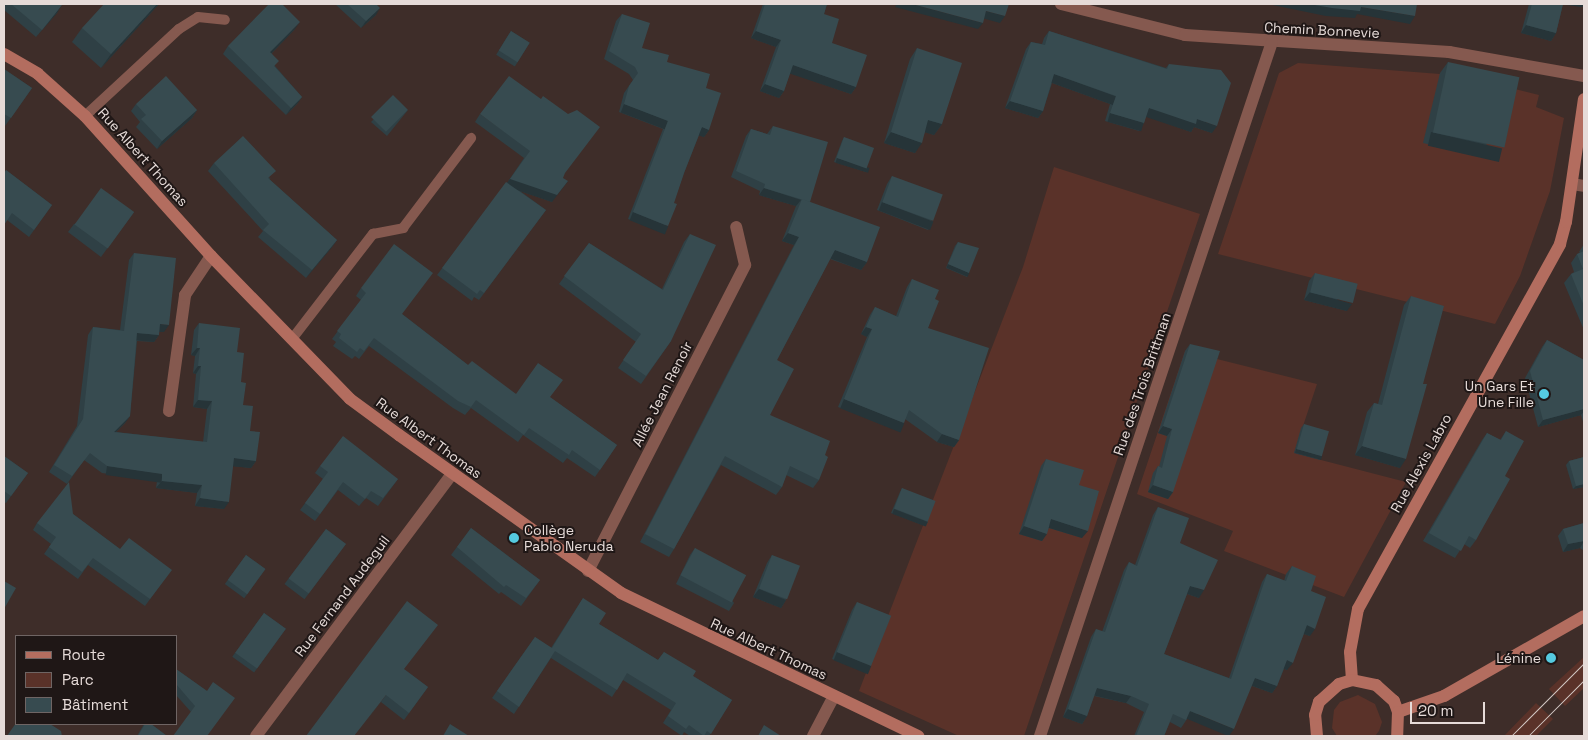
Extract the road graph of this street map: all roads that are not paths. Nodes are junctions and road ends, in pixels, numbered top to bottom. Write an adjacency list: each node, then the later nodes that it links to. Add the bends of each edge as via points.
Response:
1 (1061, 4): 3 (street, Chemin Bonnevie, via 1185,35)
2 (225, 20): 7 (lane, via 198,17 179,29)
3 (1272, 42): 5 (street, Chemin Bonnevie, via 1449,52); 25 (street, Rue des Trois Brittman)
4 (4, 54): 7 (street, Rue Albert Thomas, via 38,74)
5 (1584, 76)
6 (1584, 99): 8 (street, Rue Alexis Labro)
7 (85, 116): 12 (street, Rue Albert Thomas)
8 (1582, 119): 10 (street, Rue Alexis Labro)
9 (470, 138): 13 (lane, via 403,228 373,234)
10 (1578, 185): 18 (street, Rue Alexis Labro, via 1560,244 1358,609 1350,652)
11 (736, 227): 16 (street, Allée Jean Renoir, via 745,266)
12 (211, 256): 13 (street, Rue Albert Thomas); 14 (street, via 185,295)
13 (292, 339): 15 (street, Rue Albert Thomas, via 350,399)
14 (169, 411)
15 (452, 474): 16 (street, Rue Albert Thomas); 22 (street, Rue Fernand Audeguil)
16 (588, 571): 19 (street, Rue Albert Thomas, via 665,617)
17 (1584, 616): 20 (street, via 1444,696)
18 (1352, 680): 20 (street, via 1365,680 1386,692); 21 (street, via 1339,684 1319,702)
19 (834, 696): 23 (street); 24 (street, Rue Albert Thomas)
20 (1398, 712): 26 (street)
21 (1314, 734)
22 (256, 736)
23 (813, 736)
24 (918, 736)
25 (1040, 736)
26 (1397, 736)

